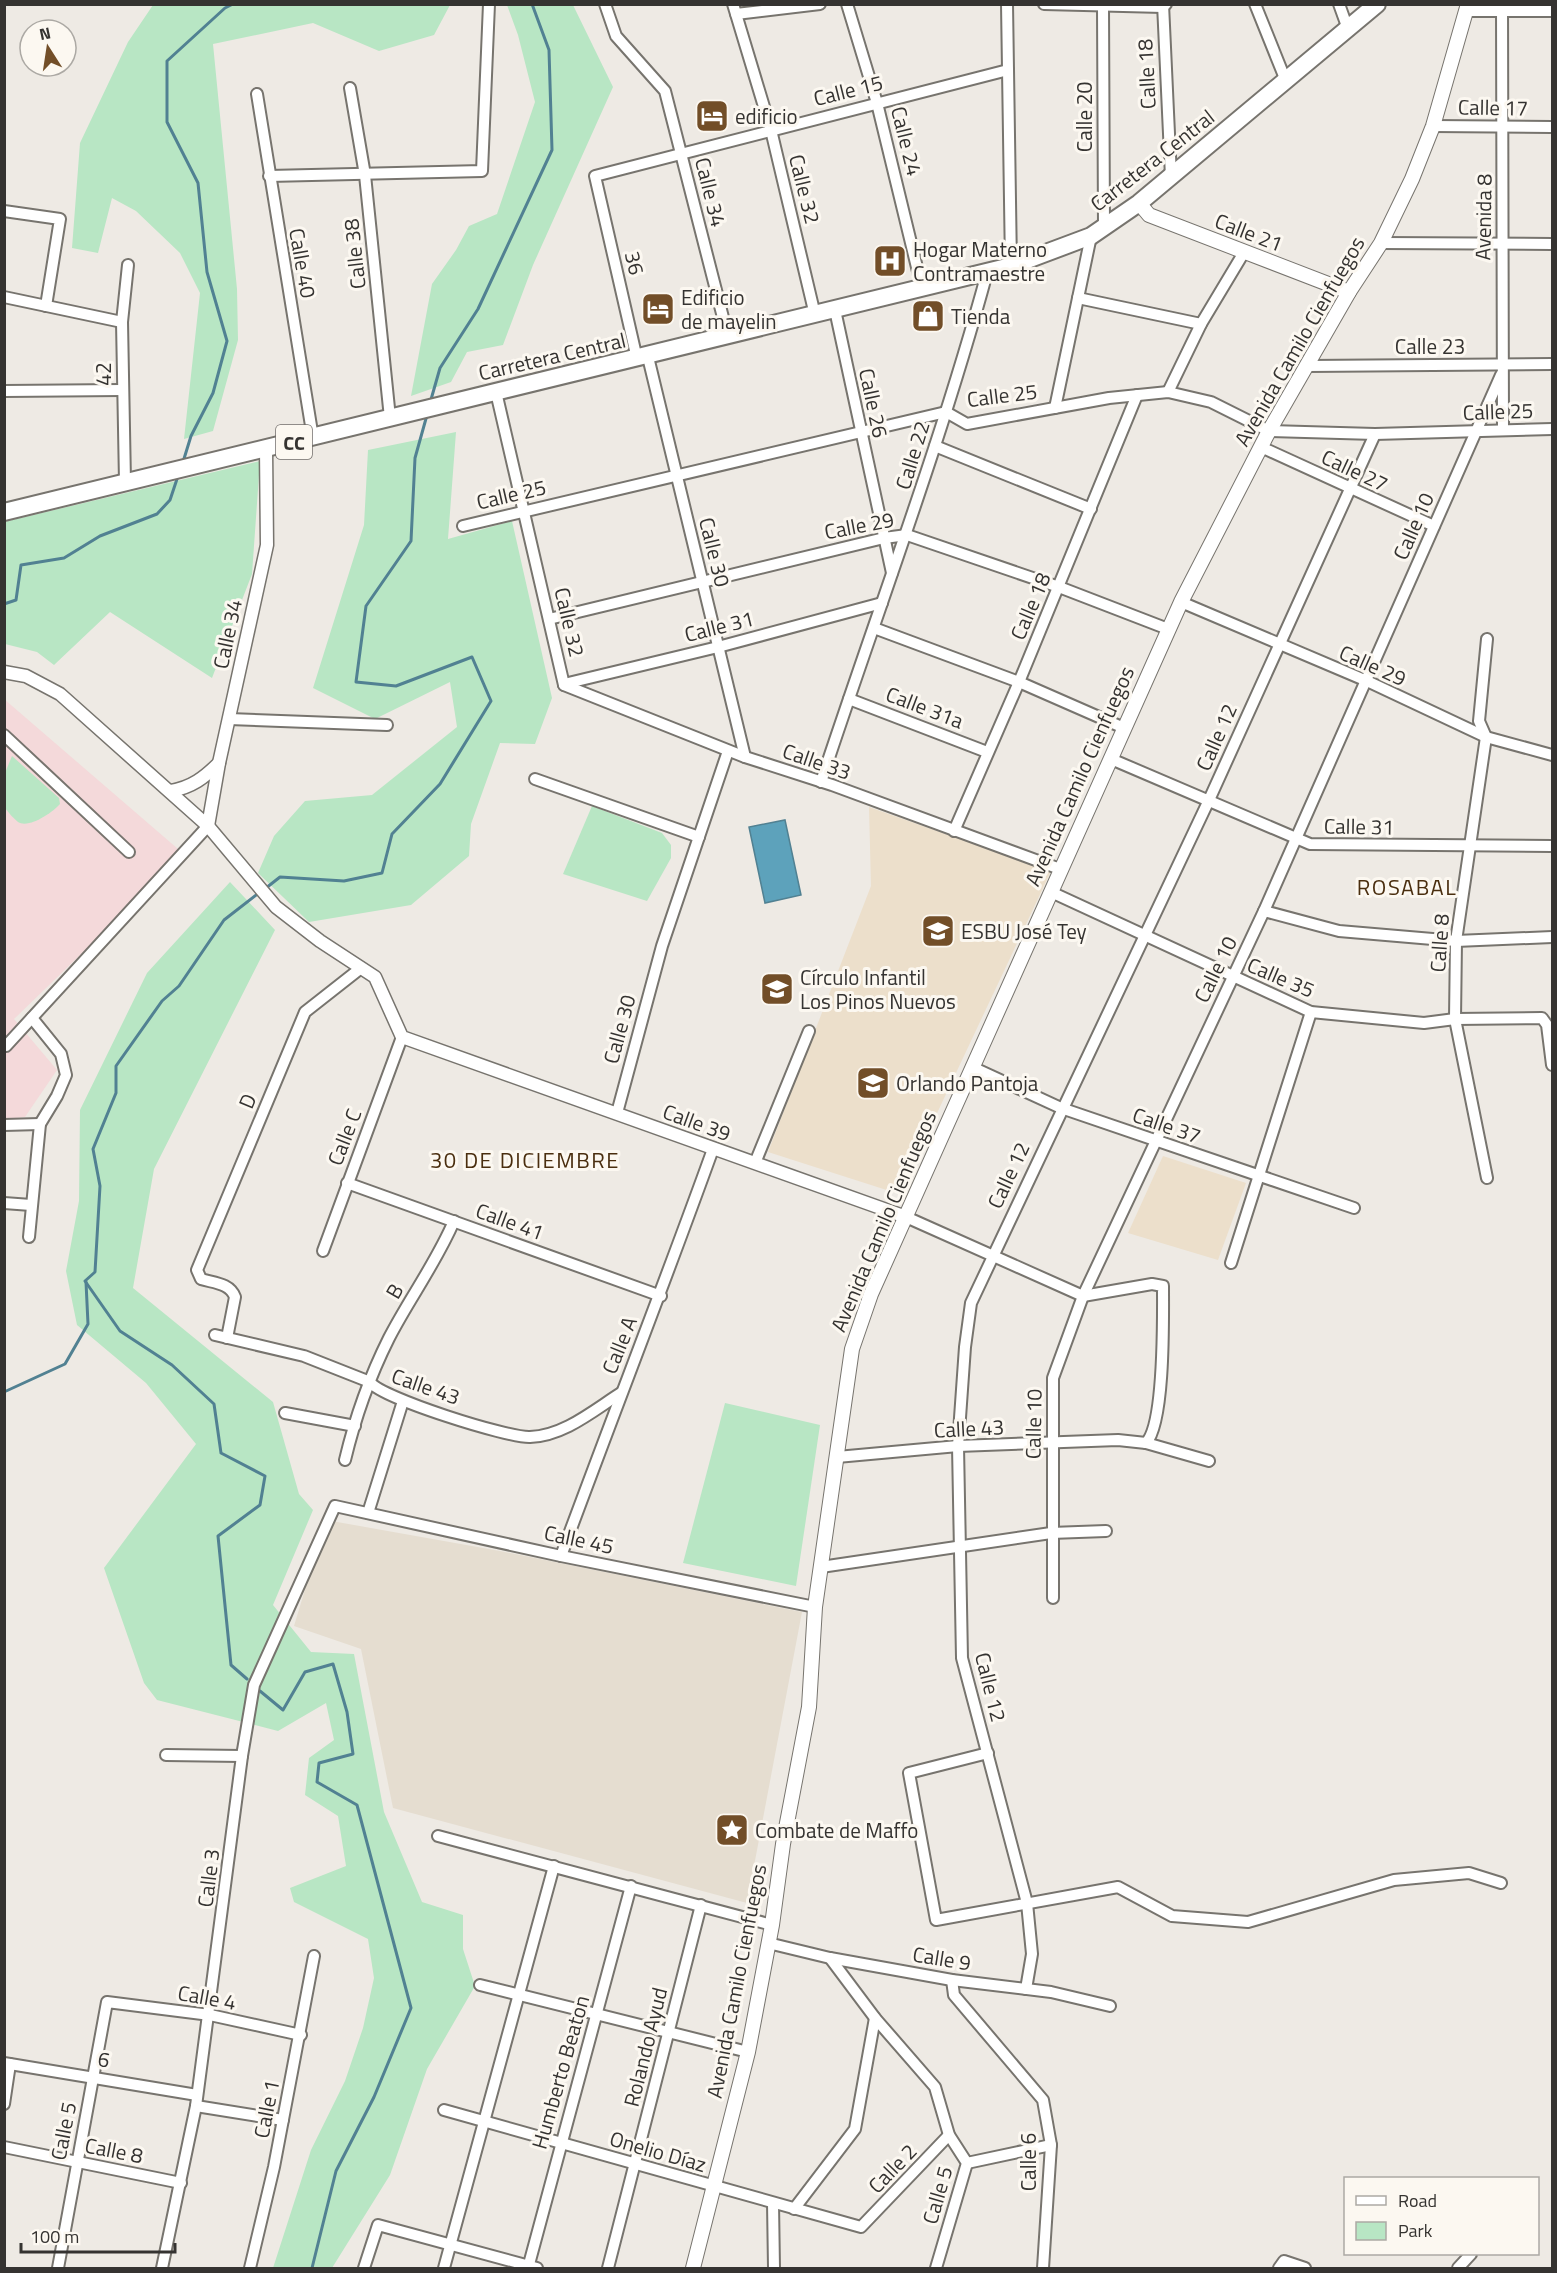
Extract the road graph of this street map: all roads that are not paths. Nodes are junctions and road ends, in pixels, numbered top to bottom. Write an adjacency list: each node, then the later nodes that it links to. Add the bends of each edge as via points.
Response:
1 (489, 4): 27 (street, via 482,171)
2 (605, 4): 26 (street, Calle 34, via 616,36 665,91)
3 (820, 4): 14 (street)
4 (846, 4): 21 (street, Calle 24)
5 (1007, 4): 17 (street)
6 (1044, 4): 11 (street)
7 (1255, 4): 18 (street)
8 (1339, 4): 16 (street)
9 (1377, 4): 16 (highway, Carretera Central / CC)
10 (1164, 5): 11 (street); 30 (street, Calle 18)
11 (1103, 7): 33 (street, Calle 20)
12 (1467, 8): 13 (street); 22 (main road, Avenida Camilo Cienfuegos)
13 (1502, 8): 15 (street); 23 (street, Avenida 8)
14 (734, 9): 25 (street, Calle 32)
15 (1552, 11)
16 (1348, 29): 18 (highway, Carretera Central / CC)
17 (1008, 70): 21 (street, Calle 15); 39 (street)
18 (1287, 81): 30 (highway, Carretera Central / CC)
19 (350, 88): 27 (street, Calle 38)
20 (257, 94): 28 (street, Calle 40)
21 (878, 103): 25 (street, Calle 15); 41 (street, Calle 24)
22 (1433, 126): 23 (street, Calle 17); 34 (main road, Avenida Camilo Cienfuegos)
23 (1504, 126): 24 (street, Calle 17); 35 (street, Avenida 8)
24 (1552, 127)
25 (771, 130): 26 (street, Calle 15); 47 (street, Calle 32)
26 (681, 152): 29 (street, Calle 15); 50 (street, Calle 34)
27 (365, 175): 28 (street); 62 (street, Calle 38)
28 (269, 176): 69 (street, Calle 40)
29 (595, 176): 51 (street, 36)
30 (1171, 177): 31 (highway, Carretera Central / CC)
31 (1139, 203): 33 (highway, Carretera Central / CC); 37 (main road, Calle 21, via 1149,215)
32 (4, 211): 45 (street, via 60,219)
33 (1097, 232): 39 (highway, Carretera Central / CC); 44 (street, Calle 20)
34 (1381, 243): 35 (street); 42 (main road, Avenida Camilo Cienfuegos)
35 (1503, 244): 36 (street); 54 (street, Avenida 8)
36 (1552, 244)
37 (1244, 254): 42 (main road, Calle 21); 49 (street)
38 (128, 265): 48 (street, 42)
39 (1011, 266): 40 (highway, Carretera Central / CC)
40 (987, 273): 41 (highway, Carretera Central / CC); 61 (street, Calle 22)
41 (922, 288): 46 (highway, Carretera Central / CC)
42 (1349, 292): 53 (main road, Avenida Camilo Cienfuegos)
43 (4, 297): 45 (street)
44 (1078, 298): 49 (street); 60 (street, Calle 20)
45 (46, 306): 48 (street)
46 (835, 310): 47 (highway, Carretera Central / CC); 67 (street, Calle 26)
47 (815, 315): 50 (highway, Carretera Central / CC)
48 (122, 322): 55 (street, 42)
49 (1201, 324): 58 (street)
50 (728, 337): 51 (highway, Carretera Central / CC)
51 (642, 358): 57 (highway, Carretera Central / CC); 73 (street, Calle 30)
52 (1552, 364): 54 (street, Calle 23)
53 (1308, 366): 54 (street, Calle 23); 65 (main road, Avenida Camilo Cienfuegos)
54 (1501, 370): 63 (street, Avenida 8); 66 (street, Calle 10)
55 (122, 390): 56 (street); 74 (street, 42)
56 (4, 391)
57 (496, 392): 62 (highway, Carretera Central / CC); 77 (street, Calle 32)
58 (1168, 392): 59 (street, Calle 25); 65 (street, Calle 25, via 1211,402)
59 (1137, 395): 60 (street, Calle 25); 76 (street, Calle 18)
60 (1055, 408): 61 (street, Calle 25, via 967,423)
61 (946, 412): 67 (street, Calle 25); 70 (street, Calle 22)
62 (396, 416): 69 (highway, CC)
63 (1503, 429): 64 (street, Calle 25); 66 (street, Calle 25)
64 (1552, 429)
65 (1269, 431): 68 (street, Calle 25); 71 (main road, Avenida Camilo Cienfuegos)
66 (1478, 431): 68 (street, Calle 25); 80 (street, Calle 10)
67 (860, 432): 73 (street, Calle 25); 82 (street, Calle 26)
68 (1375, 434): 75 (street, Calle 12)
69 (313, 438): 72 (highway, CC)
70 (935, 446): 76 (street); 81 (street, Calle 22)
71 (1261, 447): 75 (street, Calle 27); 86 (main road, Avenida Camilo Cienfuegos)
72 (266, 449): 74 (highway, CC); 99 (street, Calle 34, via 267,545)
73 (677, 476): 77 (street, Calle 25); 84 (street, Calle 30)
74 (125, 482): 78 (highway, CC)
75 (1349, 489): 80 (street, Calle 27); 92 (street, Calle 12)
76 (1091, 509): 85 (street, Calle 18)
77 (524, 510): 79 (street, Calle 25); 88 (street, Calle 32)
78 (4, 512)
79 (463, 526)
80 (1434, 526): 95 (street, Calle 10)
81 (907, 535): 82 (street, Calle 29); 83 (street, Calle 22); 85 (street, Calle 29)
82 (884, 538): 83 (street, Calle 26); 84 (street, Calle 29)
83 (892, 573): 87 (street, Calle 22)
84 (702, 581): 88 (street, Calle 29); 93 (street, Calle 30)
85 (1059, 587): 90 (street, Calle 29); 96 (street, Calle 18)
86 (1181, 602): 90 (main road, Avenida Camilo Cienfuegos); 92 (street, Calle 29)
87 (882, 603): 89 (street, Calle 22); 93 (street, Calle 31)
88 (549, 619): 97 (street, Calle 32)
89 (874, 628): 96 (street); 98 (street, Calle 22)
90 (1168, 629): 101 (main road, Avenida Camilo Cienfuegos)
91 (1487, 639): 103 (street, Calle 8, via 1479,721)
92 (1278, 645): 95 (street, Calle 29); 113 (street, Calle 12)
93 (718, 647): 97 (street, Calle 31); 107 (street, Calle 30)
94 (4, 672): 112 (street, via 26,676 60,694)
95 (1367, 681): 103 (street, Calle 29); 117 (street, Calle 10)
96 (1020, 682): 101 (street); 105 (street, Calle 18)
97 (564, 685): 104 (street, Calle 33)
98 (849, 699): 105 (street, Calle 31a); 111 (street, Calle 22)
99 (229, 719): 100 (street); 109 (street, Calle 34)
100 (387, 725)
101 (1124, 728): 108 (main road, Avenida Camilo Cienfuegos)
102 (4, 735): 120 (street)
103 (1486, 737): 106 (street, Calle 29); 119 (street, Calle 8)
104 (728, 751): 107 (street, Calle 33); 116 (street, Calle 30)
105 (987, 752): 115 (street, Calle 18)
106 (1552, 755)
107 (745, 757): 111 (street, Calle 33)
108 (1111, 759): 113 (street, Calle 31); 121 (main road, Avenida Camilo Cienfuegos)
109 (219, 763): 112 (street, via 187,788); 114 (street, Calle 34)
110 (535, 779): 116 (street)
111 (821, 782): 115 (street, Calle 33)
112 (171, 791): 114 (street)
113 (1209, 800): 117 (street, Calle 31); 124 (street, Calle 12)
114 (208, 826): 127 (street, via 276,908); 130 (street)
115 (954, 831): 121 (street, Calle 33)
116 (699, 837): 138 (street, Calle 30, via 662,946)
117 (1296, 838): 119 (street, Calle 31, via 1310,844); 123 (street, Calle 10)
118 (1552, 846): 119 (street, Calle 31)
119 (1470, 847): 126 (street, Calle 8)
120 (129, 852)
121 (1060, 869): 122 (main road, Avenida Camilo Cienfuegos)
122 (1051, 892): 124 (street, Calle 35); 136 (main road, Avenida Camilo Cienfuegos)
123 (1264, 911): 126 (street, via 1339,931); 128 (street, Calle 10)
124 (1143, 937): 128 (street, Calle 35); 137 (street, Calle 12)
125 (1552, 937): 126 (street)
126 (1456, 941): 131 (street, Calle 8)
127 (361, 968): 133 (street, via 375,977); 159 (street, D, via 305,1012 198,1270 201,1279 233,1290)
128 (1232, 978): 129 (street, Calle 35); 141 (street, Calle 10)
129 (1311, 1012): 131 (street, Calle 35, via 1424,1023); 144 (street)
130 (32, 1018): 134 (street); 139 (street, via 61,1054 66,1075)
131 (1455, 1019): 135 (street, Calle 35, via 1542,1018 1547,1025); 145 (street, Calle 8)
132 (809, 1031): 143 (street)
133 (402, 1037): 138 (street, Calle 39); 146 (street, Calle C)
134 (6, 1046)
135 (1552, 1065)
136 (972, 1068): 137 (street, Calle 37); 150 (main road, Avenida Camilo Cienfuegos)
137 (1061, 1108): 141 (street, Calle 37); 154 (street, Calle 12)
138 (617, 1113): 142 (street, Calle 39)
139 (40, 1124): 140 (street); 148 (street)
140 (4, 1125)
141 (1154, 1142): 144 (street, Calle 37); 157 (street, Calle 10)
142 (713, 1149): 143 (street, Calle 39); 156 (street, Calle A)
143 (755, 1163): 150 (street, Calle 39)
144 (1259, 1177): 149 (street, Calle 37); 155 (street)
145 (1487, 1178)
146 (347, 1183): 151 (street, Calle 41); 153 (street, Calle C)
147 (4, 1203): 148 (street)
148 (31, 1205): 152 (street)
149 (1354, 1208)
150 (906, 1216): 154 (street, Calle 39); 168 (main road, Avenida Camilo Cienfuegos, via 871,1294 852,1349)
151 (454, 1221): 156 (street, Calle 41); 160 (street, B, via 389,1338)
152 (28, 1237)
153 (323, 1251)
154 (992, 1257): 157 (street, Calle 39); 167 (street, Calle 12, via 971,1303)
155 (1231, 1263)
156 (661, 1296): 161 (street, Calle A)
157 (1083, 1296): 165 (street, via 1152,1284 1163,1286 1158,1404 1152,1437); 166 (street, Calle 10, via 1053,1378)
158 (215, 1335): 159 (street, Calle 43)
159 (227, 1338): 160 (street, Calle 43, via 304,1356)
160 (370, 1382): 162 (street, Calle 43, via 374,1389); 164 (street, B)
161 (621, 1393): 162 (street, Calle 43, via 560,1431 529,1437); 176 (street, Calle A)
162 (402, 1401): 172 (street)
163 (285, 1413): 164 (street)
164 (354, 1426): 169 (street, B)
165 (1146, 1443): 166 (street, Calle 43, via 1118,1440); 170 (street, Calle 43)
166 (1052, 1444): 167 (street, Calle 43); 174 (street, Calle 10)
167 (958, 1446): 168 (street, Calle 43); 175 (street, Calle 12)
168 (837, 1457): 177 (main road, Avenida Camilo Cienfuegos)
169 (345, 1460)
170 (1209, 1461)
171 (335, 1506): 172 (street, Calle 45); 182 (street, Calle 3, via 254,1685)
172 (368, 1513): 176 (street, Calle 45)
173 (1106, 1531): 174 (street)
174 (1051, 1533): 175 (street); 178 (street, Calle 10)
175 (960, 1545): 177 (street); 180 (street, Calle 12, via 962,1658)
176 (561, 1556): 179 (street, Calle 45)
177 (821, 1567): 179 (main road, Avenida Camilo Cienfuegos)
178 (1053, 1598)
179 (815, 1607): 189 (main road, Avenida Camilo Cienfuegos, via 809,1707)
180 (988, 1753): 187 (street, Calle 12); 187 (street, via 909,1773 936,1920)
181 (166, 1755): 182 (street)
182 (242, 1755): 199 (street, Calle 3)
183 (438, 1836): 184 (street)
184 (554, 1866): 186 (street); 196 (street)
185 (1501, 1882): 187 (street, via 1469,1874 1394,1880 1248,1922 1172,1916 1118,1887)
186 (631, 1886): 188 (street); 200 (street, Humberto Beaton)
187 (1027, 1903): 195 (street, Calle 12, via 1032,1954)
188 (701, 1905): 189 (street); 202 (street, Rolando Ayud)
189 (772, 1925): 190 (main road, Avenida Camilo Cienfuegos)
190 (768, 1943): 192 (street, Calle 9); 204 (main road, Avenida Camilo Cienfuegos)
191 (314, 1956): 203 (street, Calle 1)
192 (830, 1958): 193 (street, Calle 9); 201 (street, Calle 5)
193 (952, 1980): 195 (street, Calle 9); 214 (street, Calle 6, via 954,1995 1043,2100)
194 (480, 1985): 196 (street)
195 (1026, 1989): 198 (street, Calle 9)
196 (521, 1995): 200 (street); 211 (street)
197 (107, 2002): 199 (street, Calle 4); 206 (street, Calle 5)
198 (1110, 2006)
199 (210, 2015): 203 (street, Calle 4); 207 (street, Calle 3)
200 (596, 2015): 202 (street); 213 (street, Humberto Beaton)
201 (875, 2018): 212 (street, Calle 5, via 935,2087); 222 (street, via 855,2129)
202 (669, 2034): 204 (street); 218 (street, Rolando Ayud)
203 (300, 2035): 210 (street, Calle 1)
204 (748, 2052): 220 (main road, Avenida Camilo Cienfuegos)
205 (7, 2063): 206 (street, 6); 208 (street)
206 (94, 2077): 207 (street, 6); 216 (street, Calle 5)
207 (197, 2101): 210 (street, 6); 219 (street, Calle 3)
208 (4, 2104)
209 (444, 2110): 211 (street, Onelio Díaz)
210 (284, 2120): 228 (street, Calle 1)
211 (485, 2122): 213 (street, Onelio Díaz); 224 (street)
212 (949, 2135): 217 (street, Calle 5); 223 (street, Calle 2)
213 (560, 2143): 218 (street, Onelio Díaz); 231 (street, Humberto Beaton)
214 (1051, 2145): 217 (street); 236 (street, Calle 6)
215 (4, 2147): 216 (street, Calle 8)
216 (76, 2162): 219 (street, Calle 8); 226 (street, Calle 5)
217 (967, 2163): 235 (street, Calle 5)
218 (635, 2165): 220 (street, Onelio Díaz); 232 (street, Rolando Ayud)
219 (181, 2183): 227 (street, Calle 3)
220 (714, 2187): 221 (street, Onelio Díaz); 233 (main road, Avenida Camilo Cienfuegos)
221 (773, 2203): 222 (street, Onelio Díaz); 234 (street)
222 (794, 2209): 223 (street, Onelio Díaz)
223 (861, 2227)
224 (450, 2245): 229 (street, via 378,2225); 230 (street); 231 (street)
225 (1469, 2255): 239 (street)
226 (58, 2268)
227 (162, 2268)
228 (250, 2268)
229 (364, 2268)
230 (444, 2268)
231 (531, 2268)
232 (608, 2268)
233 (693, 2268)
234 (774, 2268)
235 (936, 2268)
236 (1043, 2268)
237 (1280, 2268): 238 (street, via 1284,2261)
238 (1305, 2268)
239 (1458, 2268)

